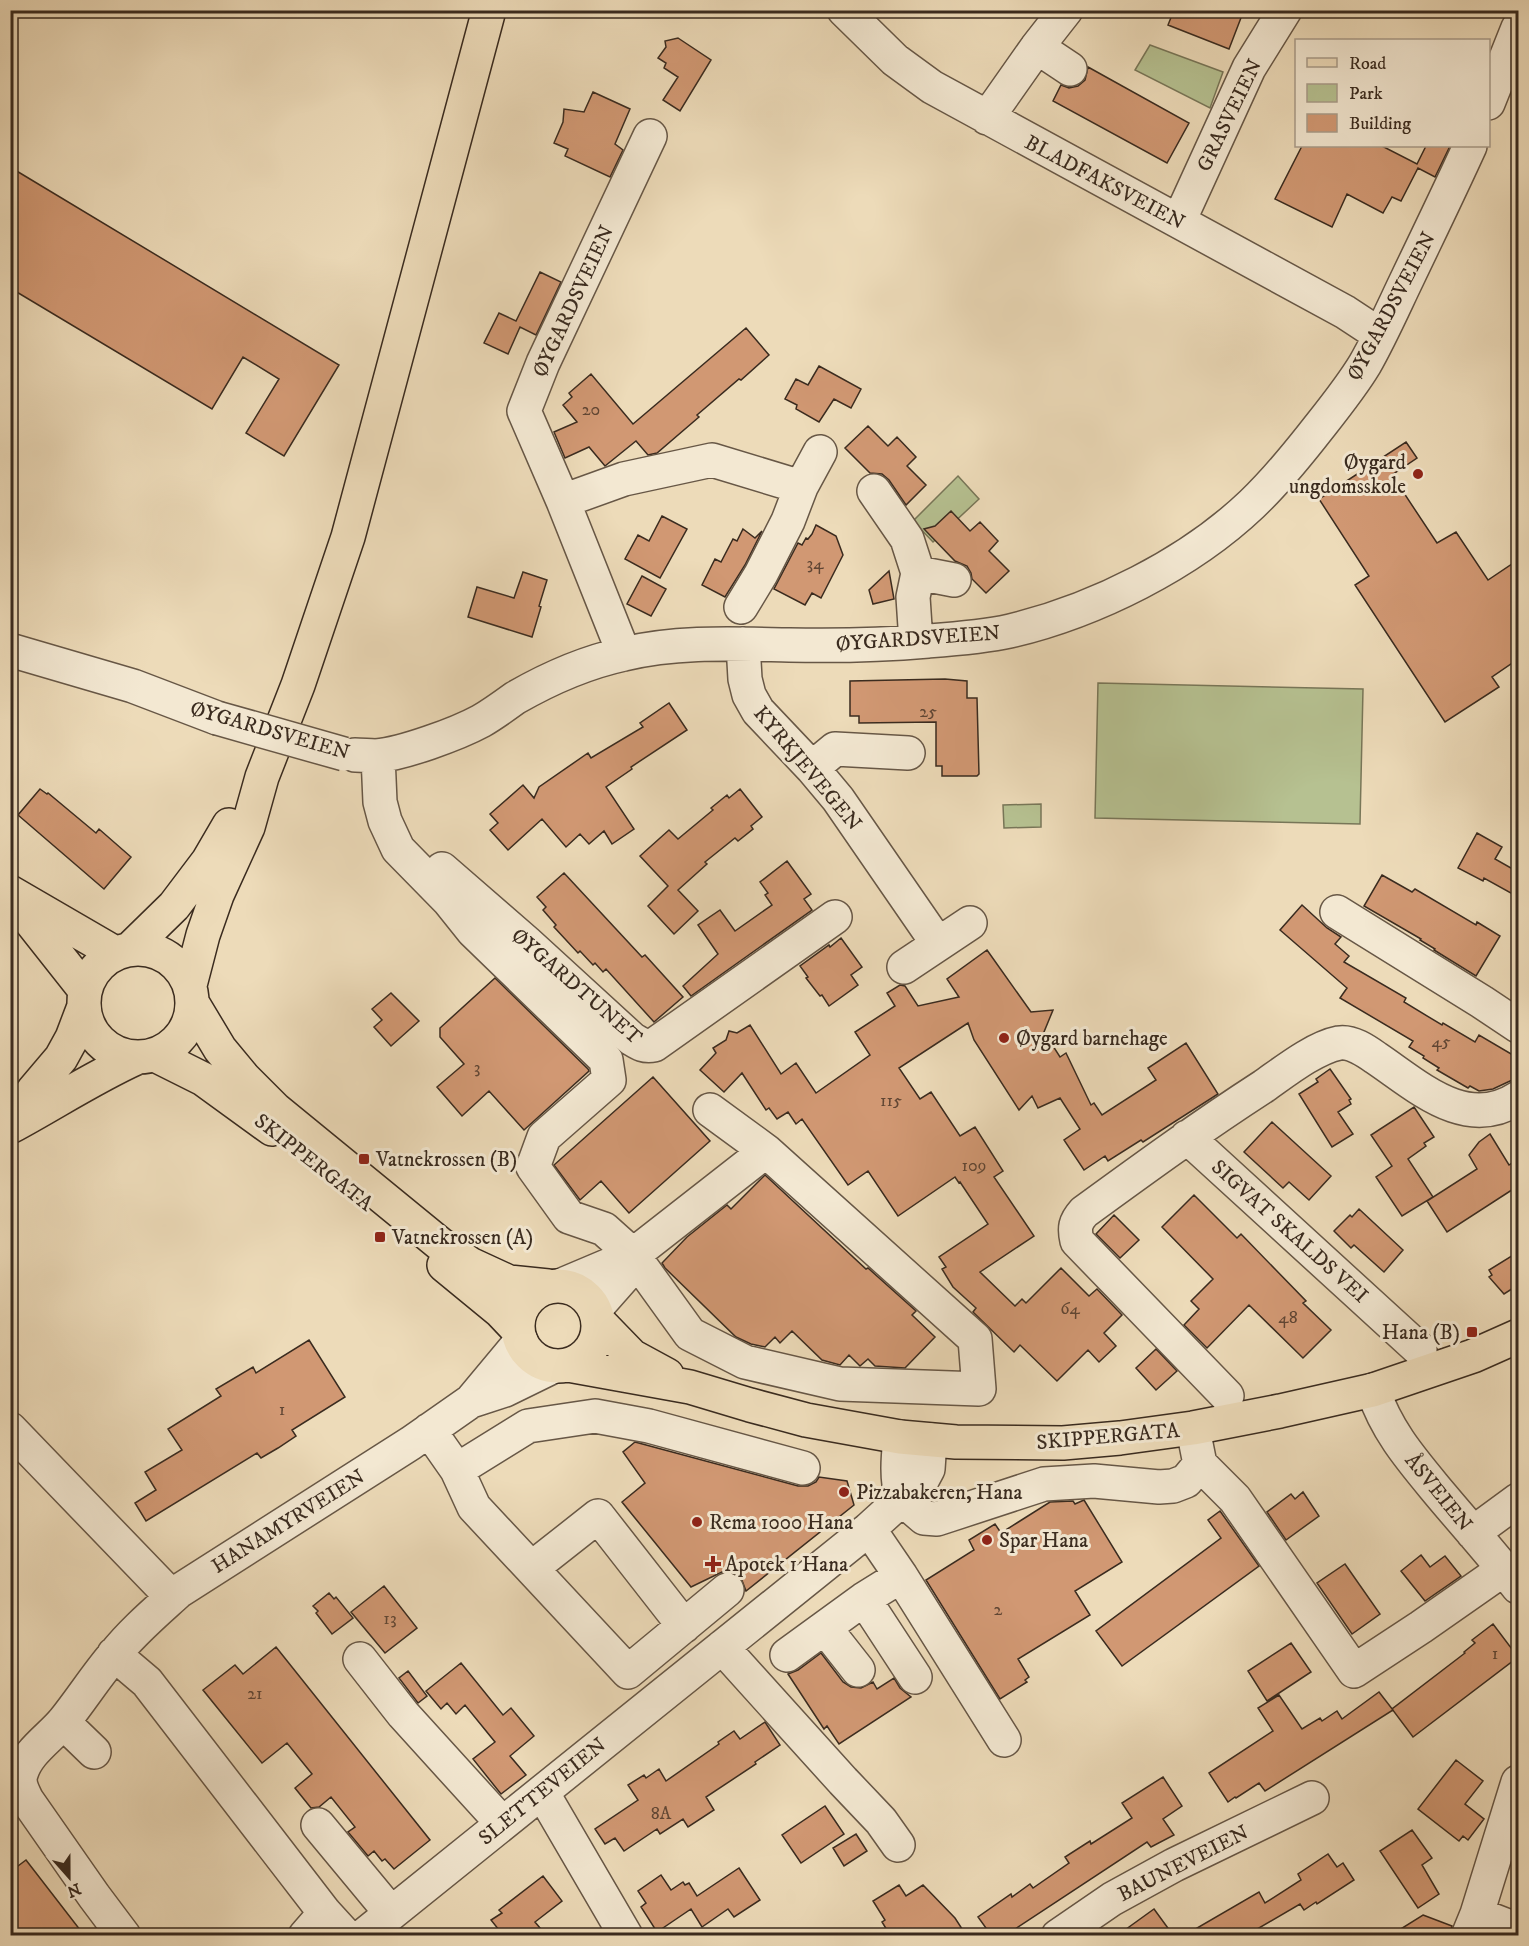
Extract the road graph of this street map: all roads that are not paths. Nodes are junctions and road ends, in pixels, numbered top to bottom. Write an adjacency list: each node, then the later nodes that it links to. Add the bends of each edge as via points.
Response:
1 (489, 10): 28 (main road, via 348,537)
2 (844, 10): 9 (street, BLADFAKSVEIEN, via 895,60 932,87)
3 (1066, 10): 6 (street)
4 (1285, 10): 12 (street, GRASVEIEN, via 1249,68)
5 (1518, 28): 8 (street)
6 (1037, 47): 7 (street); 9 (street)
7 (1070, 69)
8 (1490, 98)
9 (987, 118): 12 (street, BLADFAKSVEIEN)
10 (650, 136): 17 (street, ØYGARDSVEIEN, via 524,411)
11 (1470, 147): 13 (street, ØYGARDSVEIEN)
12 (1179, 221): 13 (street, BLADFAKSVEIEN)
13 (1380, 335): 21 (street, ØYGARDSVEIEN, via 1364,366 1289,465 1250,506 1211,538 1078,618 977,637)
14 (820, 452): 15 (street)
15 (801, 487): 17 (street, via 712,460 624,479); 20 (street, via 788,521)
16 (874, 491): 18 (street, via 907,539)
17 (563, 501): 24 (street, ØYGARDSVEIEN)
18 (918, 573): 19 (street); 21 (street, via 913,597)
19 (954, 580)
20 (741, 608)
21 (916, 642): 22 (street, ØYGARDSVEIEN)
22 (743, 644): 24 (street, ØYGARDSVEIEN, via 673,646); 27 (street, KYRKJEVEGEN, via 749,695 758,711)
23 (10, 650): 26 (street, ØYGARDSVEIEN, bridge, via 133,686 217,718 345,754)
24 (624, 654): 26 (street, ØYGARDSVEIEN, via 548,682 453,734)
25 (908, 753): 27 (street, via 835,748)
26 (378, 756): 29 (street, via 380,802)
27 (812, 768): 34 (street, KYRKJEVEGEN, via 857,824)
28 (262, 777): 35 (main road, via 179,899); 37 (main road, via 248,827 203,935)
29 (395, 839): 32 (street, ØYGARDTUNET, via 408,844 458,883 632,1039 648,1047); 46 (street, via 398,849 473,931 606,1060 609,1080 544,1137 533,1167 569,1217 604,1229)
30 (10, 894): 35 (main road); 38 (main road)
31 (1337, 912): 39 (street)
32 (835, 917)
33 (970, 923): 34 (street)
34 (938, 944): 36 (street)
35 (123, 951): 37 (main road, via 156,951 173,960); 38 (main road, via 92,972)
36 (904, 967)
37 (191, 995): 40 (main road, via 189,1023 179,1039); 47 (main road, SKIPPERGATA, via 220,1049 244,1078 275,1109 431,1237 470,1264 509,1282)
38 (84, 999): 40 (main road, via 89,1027 101,1044 117,1054); 43 (main road, via 62,1058)
39 (1518, 1026)
40 (145, 1056): 43 (main road, via 102,1073); 49 (main road, SKIPPERGATA, via 203,1079 260,1120 441,1262 500,1311)
41 (1518, 1098): 44 (street, via 1506,1106 1481,1112 1460,1108 1440,1101 1367,1052 1340,1043 1305,1059)
42 (710, 1110): 45 (street)
43 (10, 1125)
44 (1187, 1137): 51 (street, SIGVAT SKALDS VEI); 55 (street, via 1084,1212 1074,1230 1077,1241)
45 (766, 1151): 46 (street); 46 (street, via 975,1339 979,1389 840,1384 745,1362 690,1334)
46 (633, 1255): 47 (street); 48 (street, via 625,1275)
47 (555, 1286): 48 (main road, SKIPPERGATA, via 576,1289 587,1298); 49 (main road, via 536,1293 525,1303 519,1316)
48 (597, 1316): 52 (main road, via 597,1336 591,1349 581,1359); 53 (main road, SKIPPERGATA, via 632,1356)
49 (520, 1335): 52 (main road, SKIPPERGATA, via 529,1353 540,1362); 56 (street, HANAMYRVEIEN)
50 (1518, 1336): 54 (main road, SKIPPERGATA)
51 (1420, 1350)
52 (561, 1365): 53 (main road, SKIPPERGATA); 56 (street, HANAMYRVEIEN)
53 (690, 1387): 60 (main road, SKIPPERGATA, via 806,1420)
54 (1373, 1390): 57 (main road, SKIPPERGATA); 67 (street, ÅSVEIEN, via 1380,1412 1396,1438)
55 (1227, 1396)
56 (471, 1401): 59 (street, HANAMYRVEIEN)
57 (1193, 1428): 60 (main road, SKIPPERGATA, via 1063,1443); 61 (street)
58 (10, 1429): 72 (street)
59 (429, 1430): 63 (street); 72 (street, HANAMYRVEIEN)
60 (915, 1438): 64 (street, via 898,1468)
61 (1200, 1464): 64 (street, via 1186,1481 1173,1485 1094,1481 1044,1484 937,1519 924,1518); 70 (street, via 1235,1499 1354,1671 1421,1627)
62 (803, 1468): 63 (street, via 649,1426 595,1416 528,1426)
63 (458, 1470): 68 (street, via 474,1508)
64 (902, 1498): 66 (street, SLETTEVEIEN)
65 (1518, 1500): 67 (street)
66 (869, 1529): 69 (street); 76 (street, SLETTEVEIEN)
67 (1473, 1533): 70 (street, ÅSVEIEN)
68 (532, 1568): 74 (street, via 628,1672); 74 (street, via 598,1516)
69 (902, 1576): 73 (street); 83 (street)
70 (1511, 1578)
71 (727, 1590): 74 (street)
72 (172, 1597): 77 (street, HANAMYRVEIEN)
73 (864, 1599): 75 (street); 81 (street)
74 (684, 1626)
75 (825, 1628): 78 (street); 80 (street)
76 (722, 1647): 86 (street, SLETTEVEIEN); 90 (street, via 881,1821)
77 (114, 1654): 82 (street, HANAMYRVEIEN); 93 (street, via 147,1682)
78 (787, 1656)
79 (360, 1659): 88 (street, via 403,1714)
80 (858, 1670)
81 (915, 1677)
82 (63, 1722): 84 (street); 95 (street, HANAMYRVEIEN, via 23,1768 20,1784 33,1812)
83 (1004, 1740)
84 (94, 1752)
85 (1518, 1782): 92 (street)
86 (542, 1792): 88 (street, SLETTEVEIEN); 97 (street)
87 (1312, 1798): 98 (street, BAUNEVEIEN, via 1112,1899)
88 (502, 1824): 91 (street, SLETTEVEIEN)
89 (318, 1825): 91 (street)
90 (898, 1845)
91 (391, 1913): 96 (street, SLETTEVEIEN)
92 (1473, 1925): 94 (street)
93 (325, 1928)
94 (1518, 1930)
95 (124, 1935)
96 (363, 1935)
97 (626, 1935)
98 (1058, 1935)

